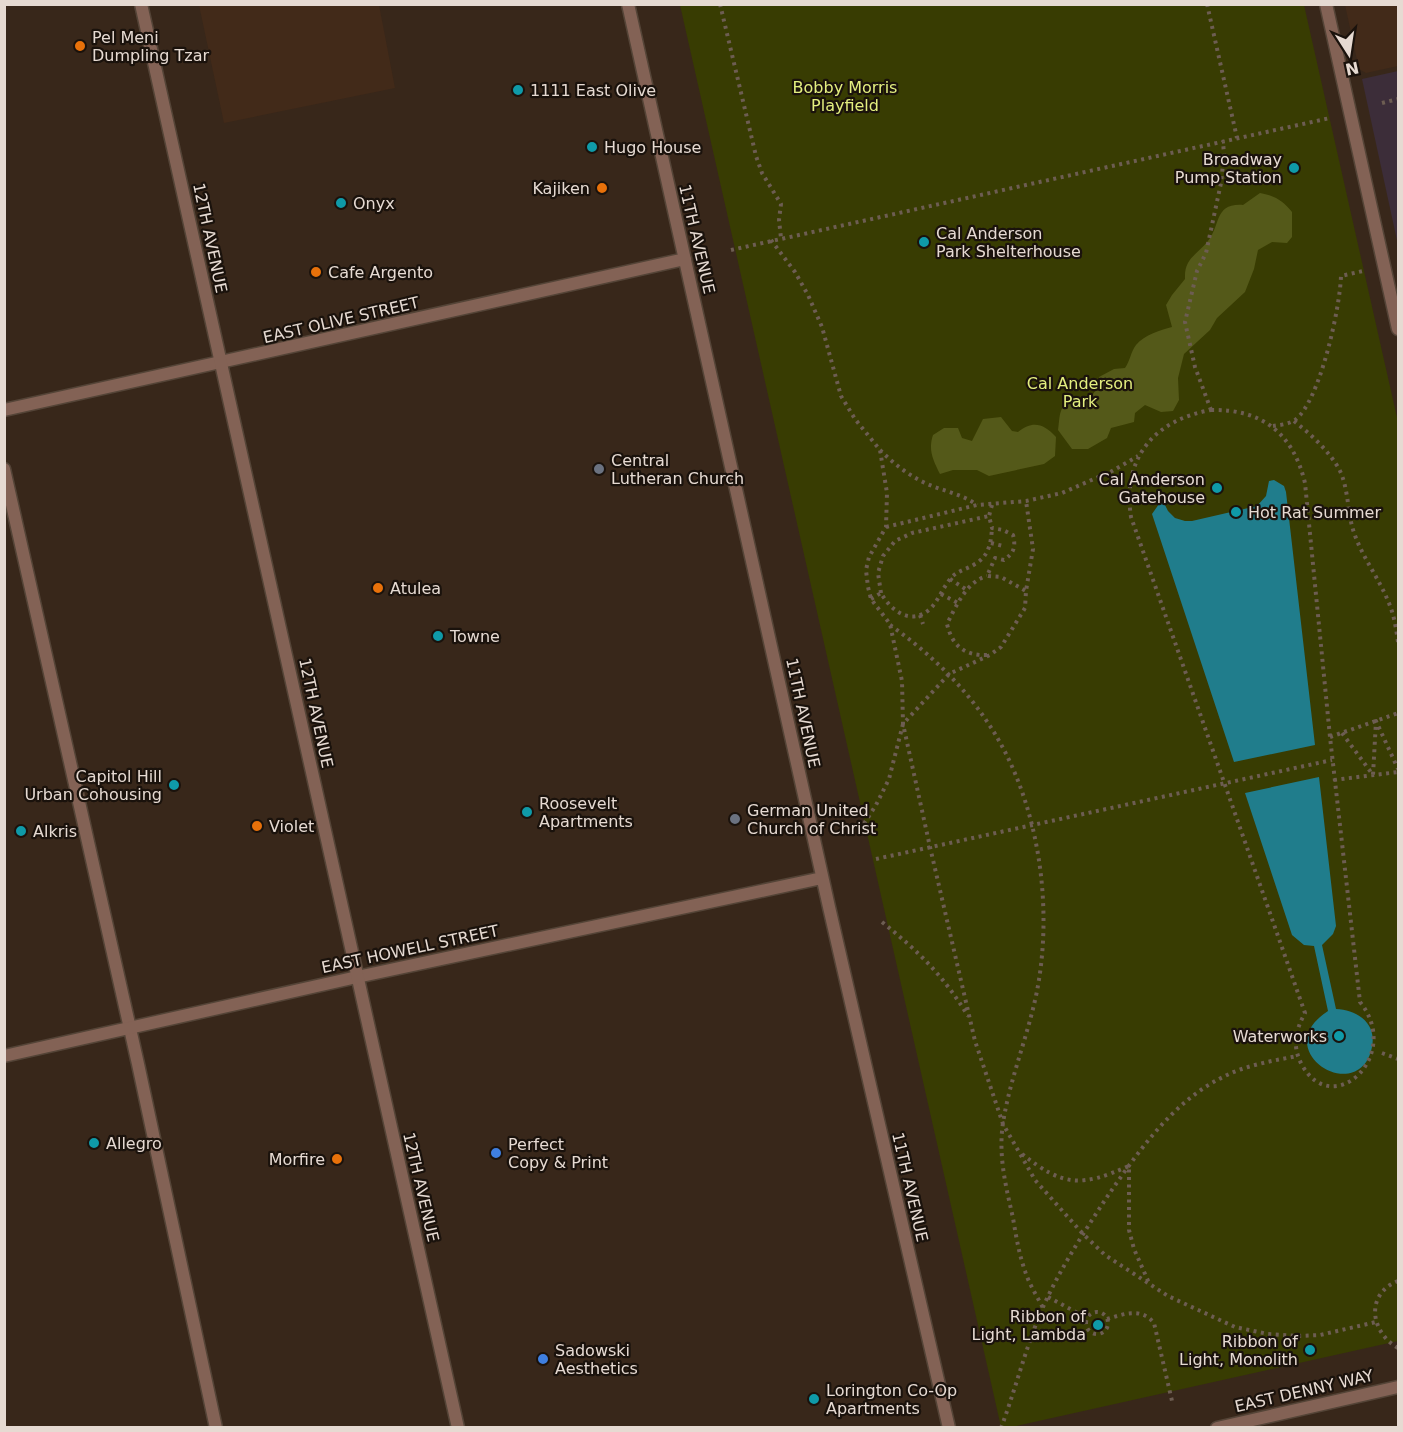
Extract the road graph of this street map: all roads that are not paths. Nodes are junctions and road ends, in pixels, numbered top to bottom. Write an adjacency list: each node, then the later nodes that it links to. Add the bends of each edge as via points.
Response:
1 (141, 4): 6 (street, 12TH AVENUE)
2 (628, 4): 4 (street, 11TH AVENUE)
3 (1326, 4): 5 (street)
4 (685, 259): 6 (street, EAST OLIVE STREET); 9 (street, 11TH AVENUE)
5 (1398, 329)
6 (221, 363): 7 (street, EAST OLIVE STREET); 10 (street, 12TH AVENUE)
7 (4, 410)
8 (4, 469): 11 (street)
9 (822, 878): 10 (street, EAST HOWELL STREET); 16 (street, 11TH AVENUE)
10 (357, 977): 11 (street, EAST HOWELL STREET); 15 (street, 12TH AVENUE)
11 (130, 1028): 12 (street, EAST HOWELL STREET); 14 (street)
12 (4, 1056)
13 (1398, 1387): 17 (street, EAST DENNY WAY)
14 (216, 1428)
15 (458, 1428)
16 (949, 1428)
17 (1217, 1428)

